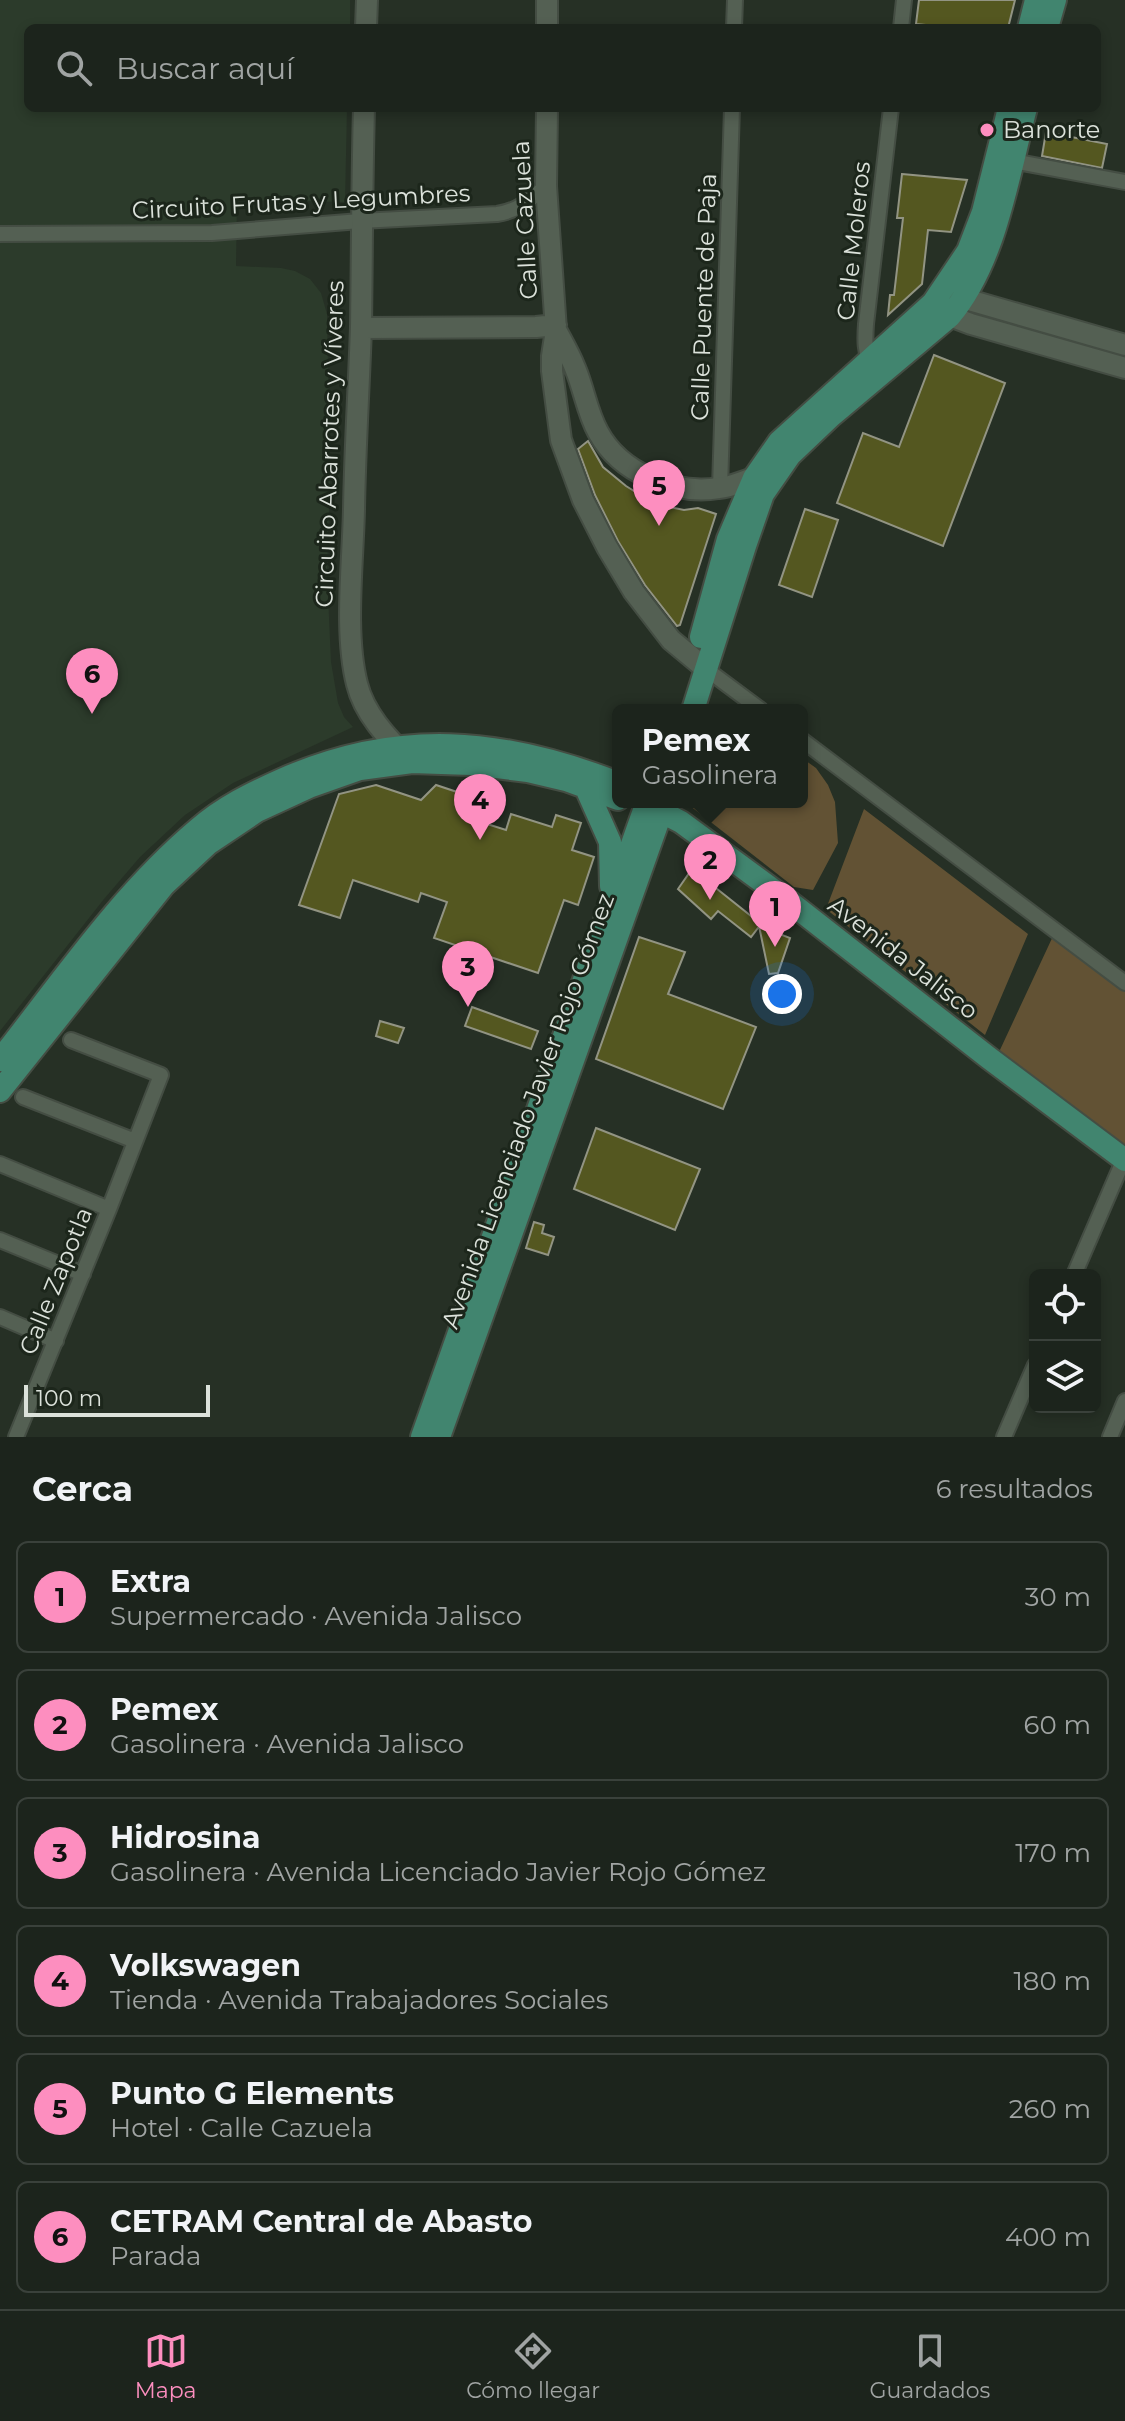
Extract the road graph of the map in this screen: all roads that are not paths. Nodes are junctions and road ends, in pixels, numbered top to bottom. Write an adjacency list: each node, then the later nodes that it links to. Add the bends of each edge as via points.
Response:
1 (367, 0): 7 (main road)
2 (547, 0): 8 (main road)
3 (735, 0): 9 (street)
4 (904, 0): 10 (street)
5 (1036, 0): 11 (main road)
6 (1055, 0): 12 (main road)
7 (366, 24)
8 (547, 24)
9 (734, 24)
10 (901, 24)
11 (1030, 24)
12 (1048, 24)
13 (364, 112): 22 (main road, Circuito Abarrotes y Víveres)
14 (547, 112): 21 (main road, Calle Cazuela)
15 (732, 112): 32 (street, Calle Puente de Paja)
16 (891, 112): 28 (street, Calle Moleros, via 866,324 865,343)
17 (1008, 112): 24 (main road, via 983,212)
18 (1025, 112): 19 (main road)
19 (1012, 161): 20 (street); 24 (main road, via 985,256)
20 (1125, 182)
21 (546, 186): 22 (street, Circuito Frutas y Legumbres, via 511,212); 25 (main road, Calle Cazuela)
22 (360, 221): 23 (street, Circuito Frutas y Legumbres, via 212,233); 26 (main road, Circuito Abarrotes y Víveres)
23 (2, 235)
24 (947, 303): 27 (main road); 28 (main road); 29 (main road, via 971,324)
25 (556, 327): 26 (main road); 32 (main road, Calle Cazuela, via 598,433 614,455 667,485); 33 (main road, Calle Cazuela, via 552,356 561,440 583,500 634,592 671,640)
26 (361, 328): 38 (main road, Circuito Abarrotes y Víveres, via 353,666 363,703)
27 (1125, 345)
28 (874, 368): 30 (main road)
29 (1125, 368)
30 (850, 390): 31 (main road, via 779,442); 33 (main road, via 790,455 763,494)
31 (754, 478): 32 (main road, Calle Cazuela); 33 (main road, via 728,539)
32 (720, 488)
33 (700, 665): 34 (main road); 35 (main road); 36 (street)
34 (680, 704)
35 (694, 704)
36 (753, 704)
37 (808, 745): 47 (street)
38 (395, 746): 39 (main road, Circuito Abarrotes y Víveres); 40 (main road, via 471,746 532,754); 49 (main road, via 302,770 249,793 200,827 117,912)
39 (412, 762): 41 (main road, via 528,771); 50 (main road, via 360,769 309,787 257,811 208,844 151,900)
40 (612, 781)
41 (586, 788): 42 (main road); 46 (main road, via 610,842)
42 (612, 797)
43 (647, 808): 46 (main road, Avenida Licenciado Javier Rojo Gómez)
44 (647, 808): 56 (main road, Avenida Licenciado Javier Rojo Gómez)
45 (655, 808): 53 (main road, Avenida Jalisco, via 787,900)
46 (611, 904): 56 (main road, Avenida Licenciado Javier Rojo Gómez)
47 (1125, 983)
48 (71, 1040): 52 (street, Calle Zapotla, via 161,1075)
49 (0, 1060)
50 (0, 1091)
51 (23, 1097): 52 (street)
52 (135, 1141): 55 (street, Calle Zapotla)
53 (1124, 1159): 58 (street)
54 (0, 1164): 55 (street)
55 (109, 1209): 59 (street, Calle Zapotla)
56 (507, 1220): 66 (main road, Avenida Licenciado Javier Rojo Gómez); 67 (main road, Avenida Licenciado Javier Rojo Gómez)
57 (0, 1240): 59 (street)
58 (1077, 1269)
59 (83, 1274): 61 (street, Calle Zapotla)
60 (0, 1317): 61 (street)
61 (56, 1341): 65 (street, Calle Zapotla)
62 (1029, 1380): 64 (street)
63 (1125, 1401): 68 (street)
64 (1007, 1436)
65 (16, 1437)
66 (422, 1437)
67 (439, 1437)
68 (1110, 1437)

